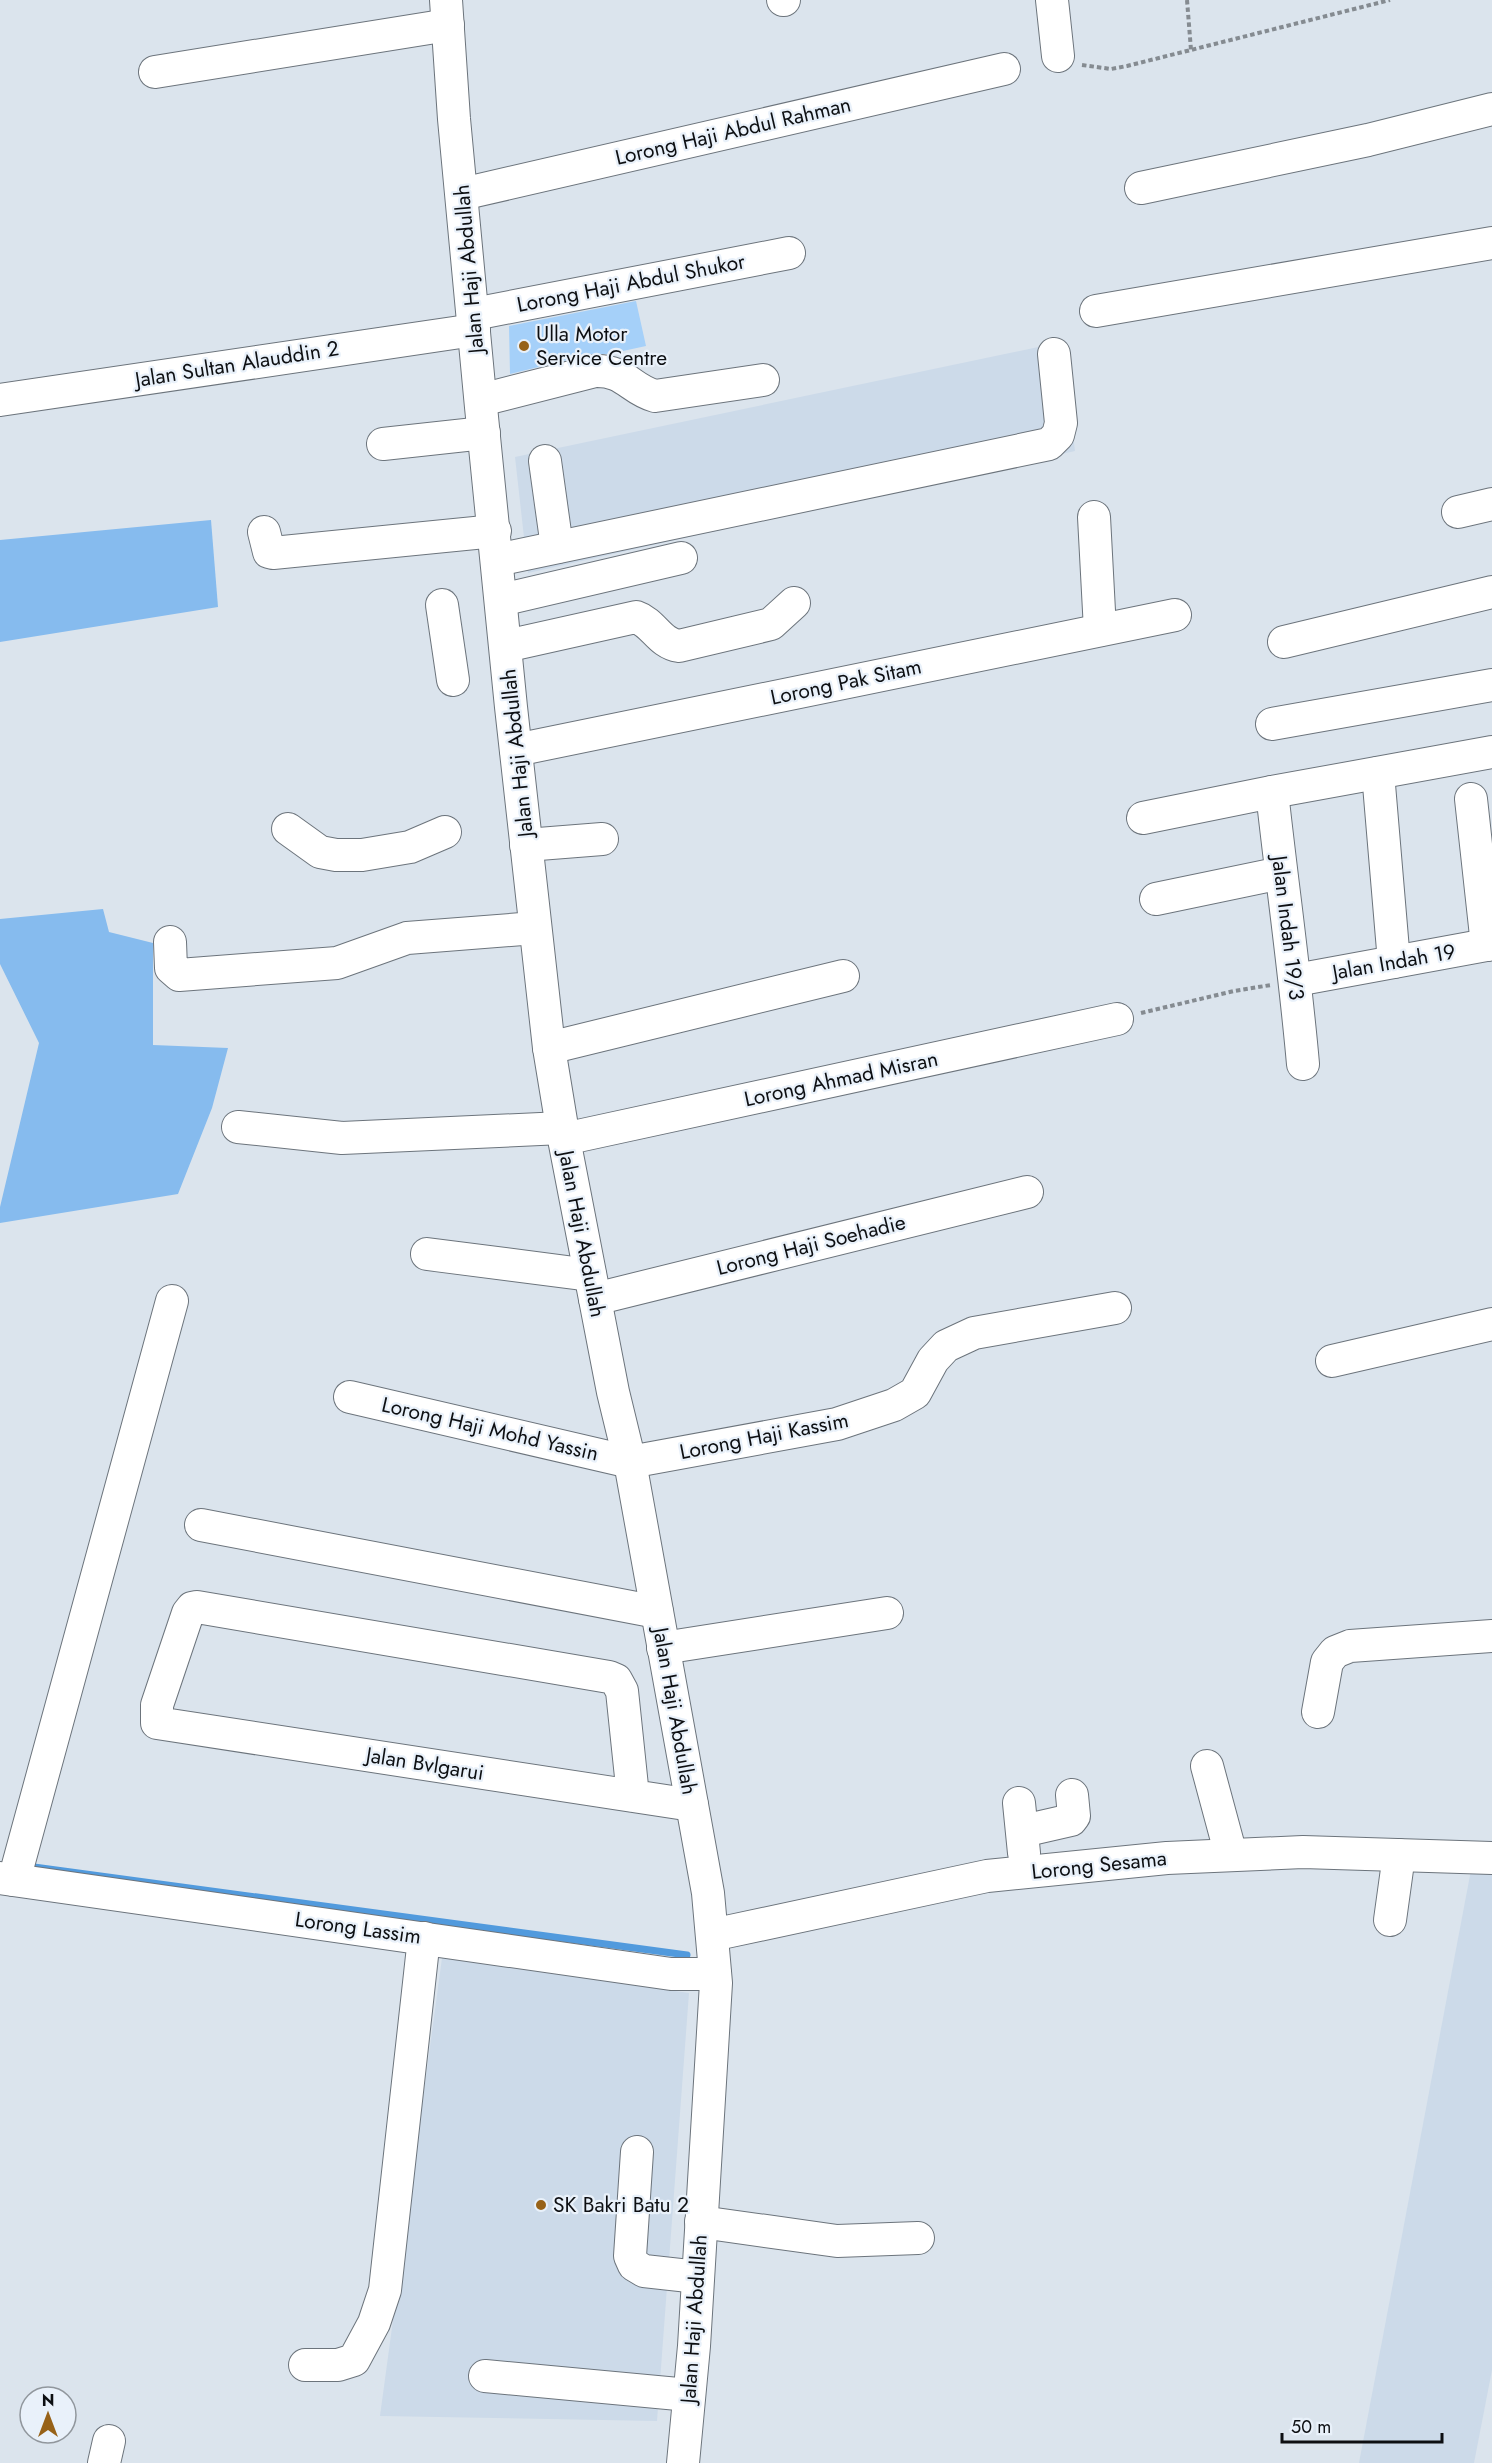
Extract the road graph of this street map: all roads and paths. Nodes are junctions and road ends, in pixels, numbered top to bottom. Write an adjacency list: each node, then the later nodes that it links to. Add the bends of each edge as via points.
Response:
1 (1052, 0): 6 (street)
2 (1187, 0): 5 (path)
3 (1390, 0): 5 (path)
4 (447, 12): 8 (street); 11 (street, Jalan Haji Abdullah)
5 (1191, 50): 6 (path, via 1111,69 1077,64)
6 (1058, 56)
7 (1004, 69): 11 (street, Lorong Haji Abdul Rahman)
8 (155, 72)
9 (1492, 109): 10 (street, via 1368,140)
10 (1141, 188)
11 (462, 194): 15 (street, Jalan Haji Abdullah)
12 (1492, 243): 14 (street)
13 (789, 253): 15 (street, Lorong Haji Abdul Shukor)
14 (1096, 311)
15 (474, 322): 18 (street, Jalan Haji Abdullah); 19 (street, Jalan Sultan Alauddin 2)
16 (1054, 354): 28 (street, via 1061,423 1058,435 1048,444)
17 (763, 380): 18 (street, via 655,396 640,391 613,372 595,371)
18 (481, 399): 20 (street, Jalan Haji Abdullah)
19 (0, 400)
20 (484, 433): 21 (street); 27 (street, Jalan Haji Abdullah)
21 (383, 444)
22 (545, 461): 28 (street)
23 (1492, 504): 24 (street)
24 (1458, 512)
25 (1094, 517): 35 (street)
26 (264, 532): 27 (street, via 269,552 273,553)
27 (496, 546): 28 (street); 31 (street, Jalan Haji Abdullah)
28 (557, 547)
29 (681, 558): 31 (street)
30 (1492, 592): 36 (street)
31 (501, 600): 37 (street, Jalan Haji Abdullah)
32 (794, 603): 37 (street, via 771,624 679,646 669,645 645,620 636,617)
33 (442, 605): 38 (street)
34 (1175, 615): 35 (street, Lorong Pak Sitam)
35 (1100, 630): 41 (street, Lorong Pak Sitam)
36 (1284, 642)
37 (506, 646): 41 (street, Jalan Haji Abdullah)
38 (453, 680)
39 (1492, 685): 40 (street)
40 (1272, 724)
41 (516, 750): 50 (street, Jalan Haji Abdullah)
42 (1492, 752): 43 (street)
43 (1378, 773): 44 (street); 56 (street)
44 (1272, 792): 46 (street); 51 (street, Jalan Indah 19/3)
45 (1471, 799): 55 (street)
46 (1143, 818)
47 (288, 829): 48 (street, via 320,852 336,855 410,847)
48 (445, 832)
49 (602, 838): 50 (street)
50 (526, 844): 53 (street, Jalan Haji Abdullah)
51 (1281, 873): 52 (street); 58 (street, Jalan Indah 19/3)
52 (1156, 898)
53 (535, 928): 54 (street, via 407,938 337,963 179,975 171,968); 60 (street, Jalan Haji Abdullah)
54 (170, 942)
55 (1489, 945): 56 (street, Jalan Indah 19)
56 (1394, 962): 58 (street, Jalan Indah 19)
57 (843, 976): 60 (street)
58 (1296, 981): 59 (path, via 1234,991); 61 (street, Jalan Indah 19/3)
59 (1118, 1019): 63 (street, Lorong Ahmad Misran)
60 (549, 1048): 63 (street, Jalan Haji Abdullah)
61 (1303, 1064)
62 (238, 1127): 63 (street, Lorong Ahmad Misran, via 342,1138)
63 (563, 1134): 66 (street, Jalan Haji Abdullah)
64 (1027, 1192): 66 (street, Lorong Haji Soehadie)
65 (427, 1254): 66 (street)
66 (593, 1287): 72 (street, Jalan Haji Abdullah)
67 (172, 1301): 87 (street)
68 (1114, 1308): 72 (street, Lorong Haji Kassim, via 974,1333 946,1346 933,1360 915,1393 894,1405 837,1424)
69 (1492, 1324): 70 (street)
70 (1332, 1361)
71 (350, 1397): 72 (street, Lorong Haji Mohd Yassin)
72 (630, 1462): 74 (street, Jalan Haji Abdullah)
73 (201, 1525): 74 (street)
74 (657, 1612): 77 (street, Jalan Haji Abdullah)
75 (887, 1613): 77 (street)
76 (1492, 1636): 78 (street, via 1350,1646 1335,1652 1327,1662)
77 (663, 1648): 82 (street, Jalan Haji Abdullah)
78 (1318, 1712)
79 (1207, 1766): 83 (street)
80 (1072, 1795): 86 (street, via 1071,1820 1021,1817)
81 (633, 1796): 81 (street, Jalan Bvlgarui, via 157,1723 157,1705 188,1613 197,1607 616,1680 622,1691); 82 (street, Jalan Bvlgarui)
82 (692, 1805): 89 (street, Jalan Haji Abdullah)
83 (1231, 1855): 84 (street, Lorong Sesama); 86 (street, Lorong Sesama)
84 (1399, 1855): 85 (street, Lorong Sesama); 88 (street)
85 (1492, 1858)
86 (1025, 1872): 89 (street, Lorong Sesama, via 987,1876)
87 (7, 1879): 90 (street, Lorong Lassim)
88 (1389, 1920)
89 (712, 1935): 91 (street, Jalan Haji Abdullah)
90 (424, 1938): 91 (street, Lorong Lassim, via 671,1974); 96 (street, via 386,2290 354,2360 338,2365)
91 (715, 1974): 93 (street, Jalan Haji Abdullah)
92 (637, 2152): 95 (street, via 630,2256 634,2265 644,2271)
93 (701, 2222): 94 (street, via 837,2241); 95 (street, Jalan Haji Abdullah)
94 (918, 2238)
95 (698, 2277): 98 (street, Jalan Haji Abdullah)
96 (305, 2365)
97 (485, 2376): 98 (street)
98 (689, 2395): 99 (street, Jalan Haji Abdullah)
99 (683, 2463)

